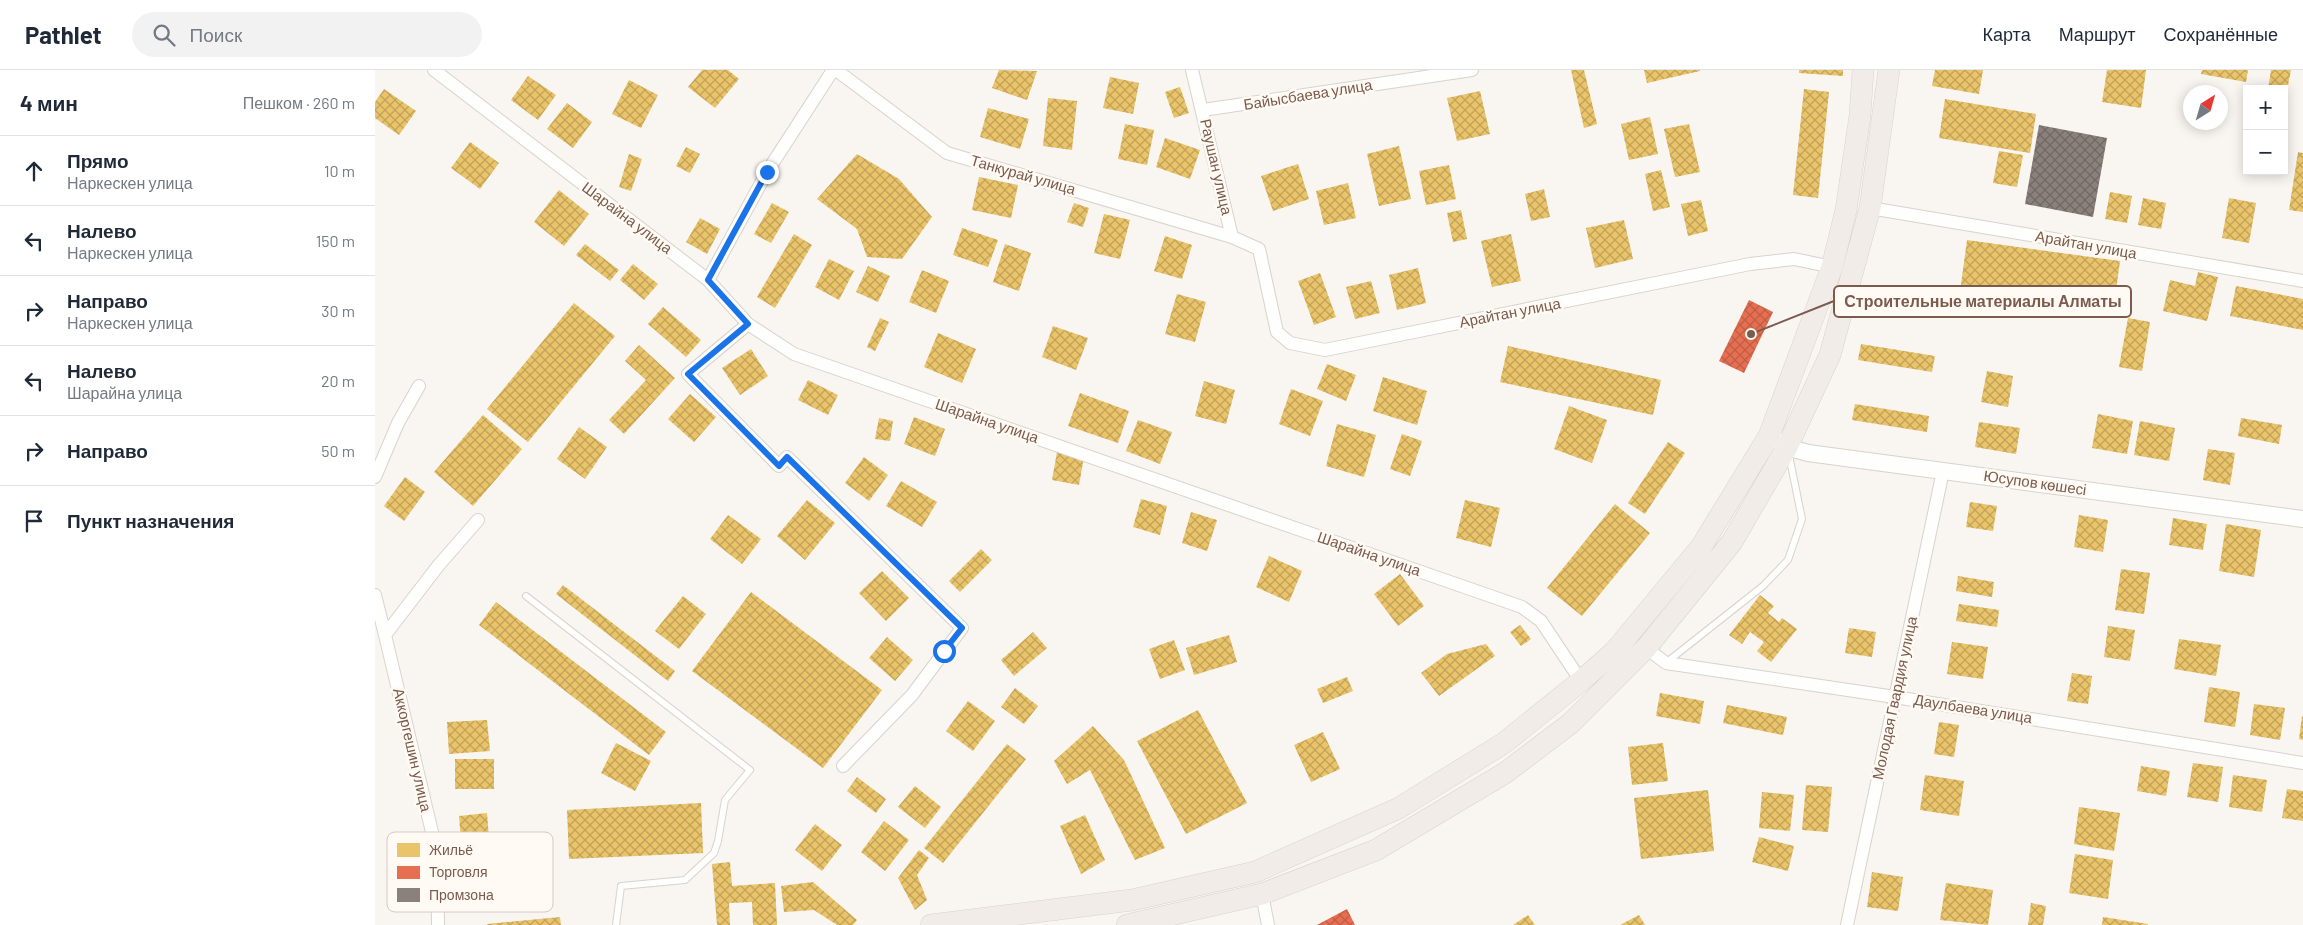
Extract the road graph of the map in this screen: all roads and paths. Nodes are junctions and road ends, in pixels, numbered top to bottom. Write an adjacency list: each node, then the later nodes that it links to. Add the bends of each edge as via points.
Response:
1 (434, 70): 11 (street, Шарайна улица)
2 (834, 70): 9 (street, Танкурай улица, via 947,153); 11 (street, via 767,172)
3 (1192, 70): 7 (street, Раушан улица)
4 (1472, 70): 7 (street, Байысбаева улица)
5 (1863, 70): 10 (highway, via 1860,116 1846,210)
6 (1889, 70): 8 (highway)
7 (1203, 110): 9 (street, Раушан улица)
8 (1870, 208): 12 (street, Арайтан улица); 15 (highway, via 1829,355)
9 (1232, 237): 10 (street, Арайтан улица, via 1259,249 1277,332 1290,343 1325,350 1750,264 1794,259)
10 (1831, 267): 15 (highway)
11 (708, 280): 13 (street, Шарайна улица)
12 (2303, 281)
13 (748, 324): 25 (street, Шарайна улица, via 794,354 1522,607 1541,621); 28 (street, via 688,374 779,466 787,457 962,628 912,695)
14 (419, 386): 17 (street, via 398,423)
15 (1778, 442): 16 (street, Юсупов көшесі, via 1808,453); 23 (highway, via 1732,542); 24 (lane, via 1802,519 1788,560 1763,586); 25 (highway, via 1701,547 1615,651)
16 (1943, 471): 18 (street, Юсупов көшесі); 26 (street, Молодая Гвардия улица)
17 (375, 477)
18 (2303, 519)
19 (478, 520): 22 (street)
20 (375, 595): 22 (street, Аккоргешин улица)
21 (526, 596): 33 (lane, via 751,770 725,800 714,852 685,880 621,886)
22 (385, 635): 29 (street, Аккоргешин улица)
23 (1646, 648): 24 (street, Даулбаева улица); 30 (highway, via 1571,723 1505,773 1376,850)
24 (1666, 663): 26 (street, Даулбаева улица)
25 (1581, 681): 34 (highway, via 1504,743 1399,808 1255,872 1132,900)
26 (1895, 697): 27 (street, Даулбаева улица); 37 (street, Молодая Гвардия улица)
27 (2303, 762)
28 (843, 766)
29 (432, 832)
30 (1262, 894): 35 (highway); 36 (street)
31 (438, 912): 32 (street, Аккоргешин улица)
32 (438, 925)
33 (616, 925)
34 (931, 925)
35 (1127, 925)
36 (1268, 925)
37 (1847, 925)

